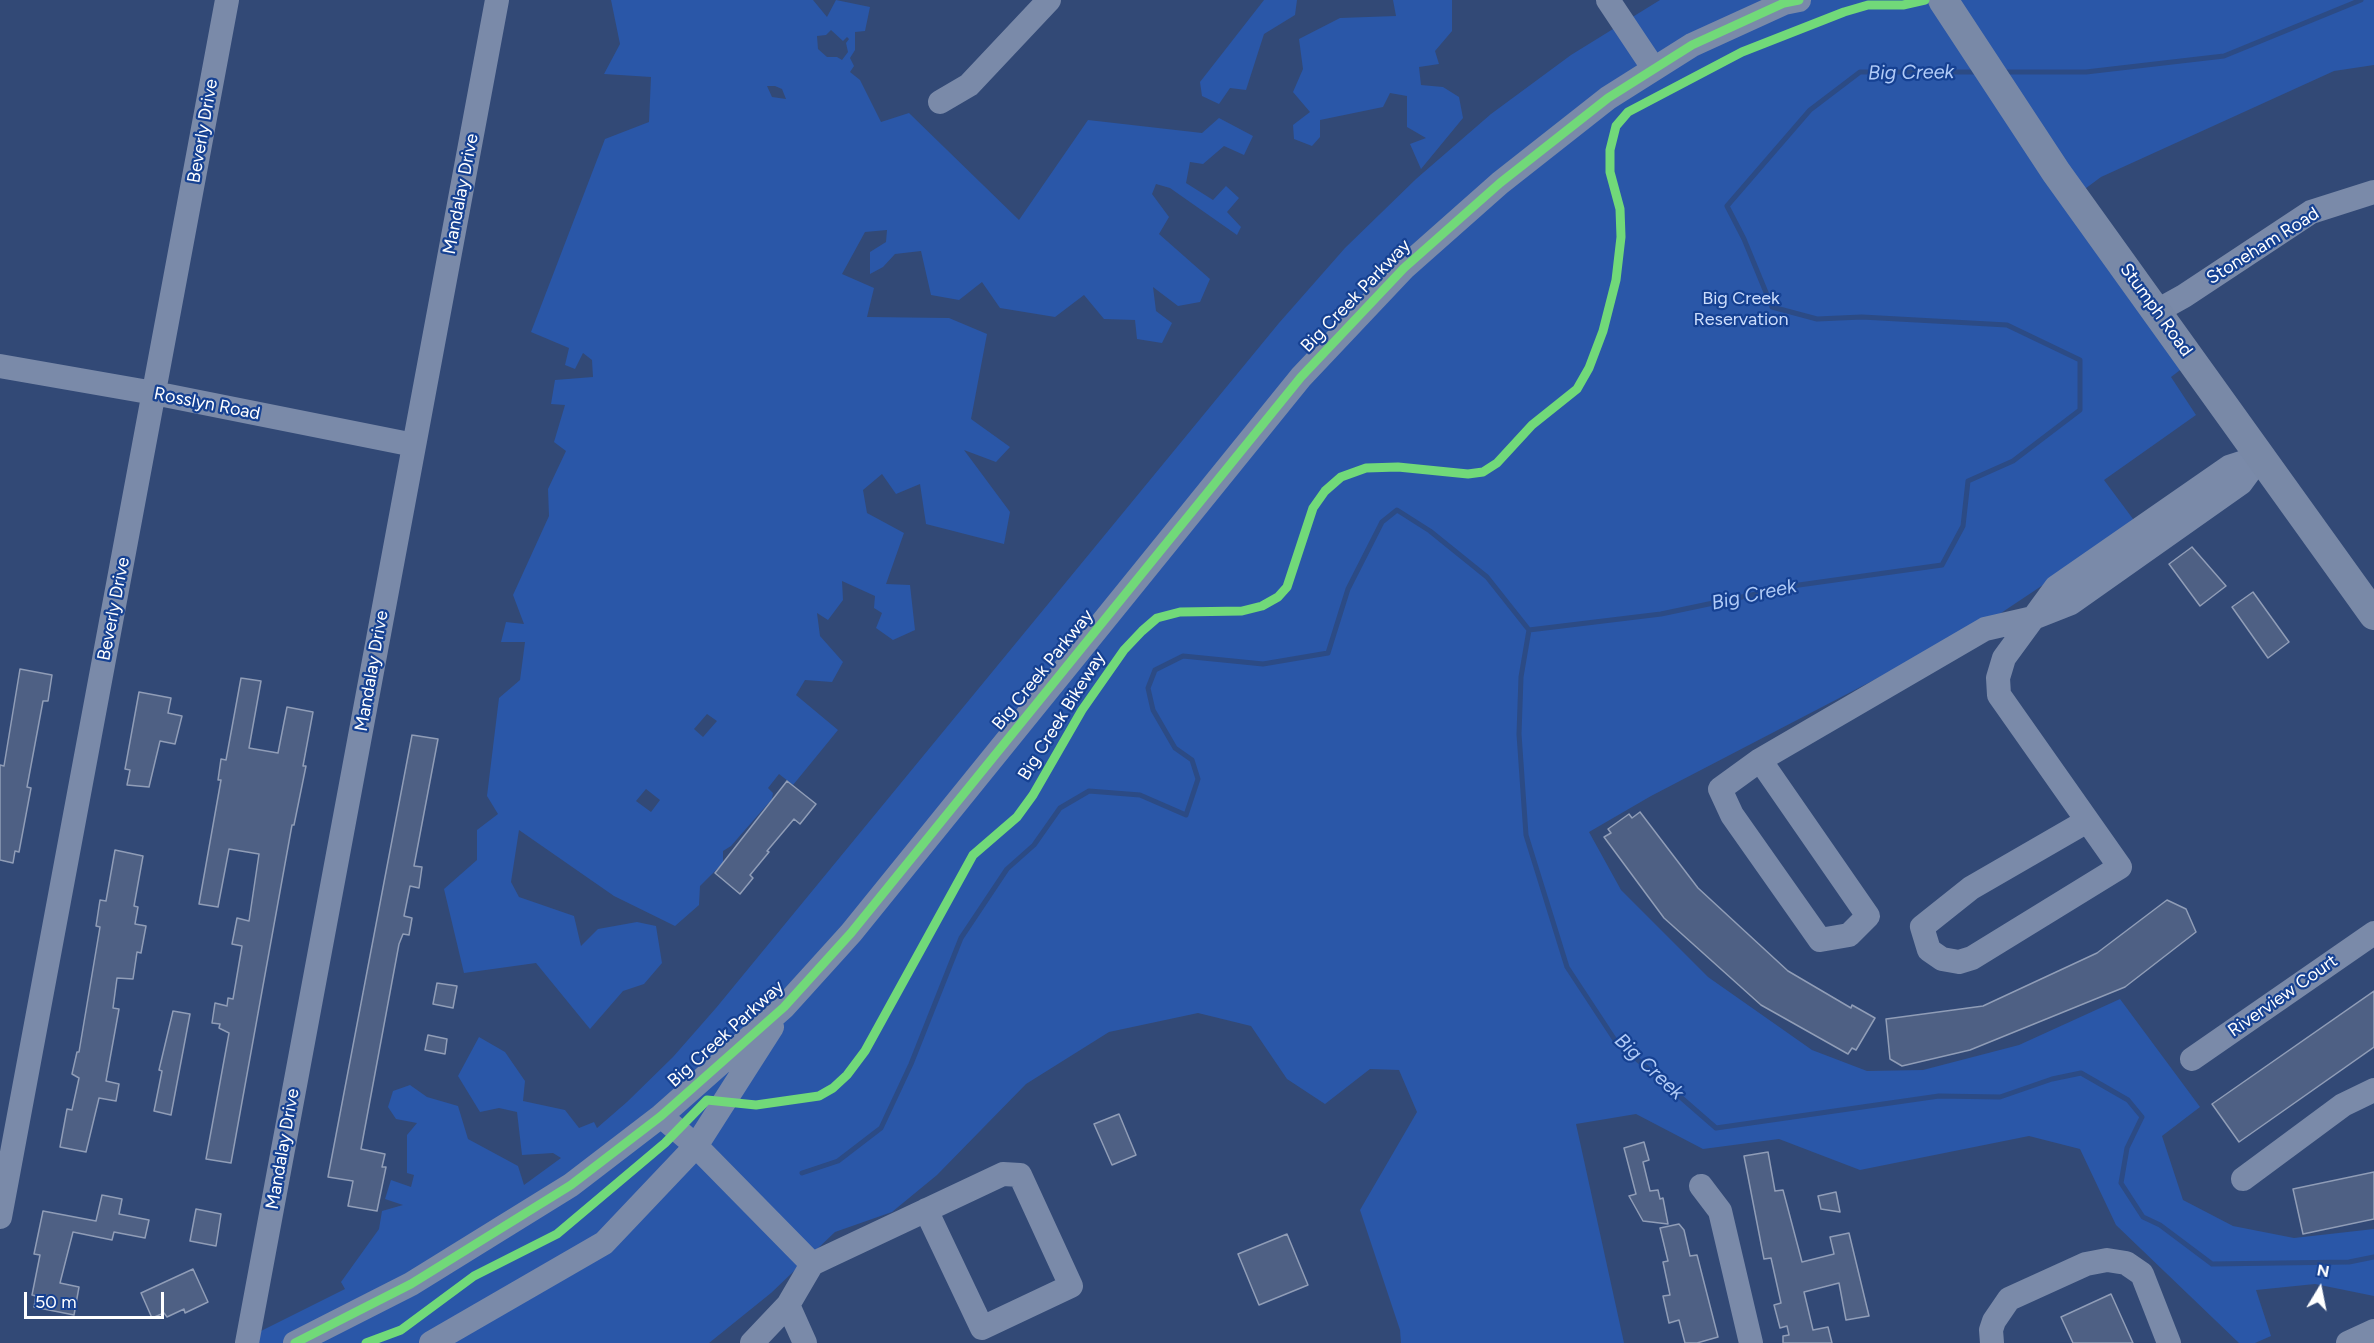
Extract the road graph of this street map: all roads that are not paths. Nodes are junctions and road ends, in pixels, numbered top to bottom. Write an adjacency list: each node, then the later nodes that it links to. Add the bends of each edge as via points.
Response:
1 (227, 0): 12 (street, Beverly Drive)
2 (497, 0): 13 (street, Mandalay Drive)
3 (1049, 0): 8 (street, via 969,85)
4 (1608, 0): 7 (street)
5 (1799, 0): 7 (street, Big Creek Parkway, via 1784,3 1692,45)
6 (1950, 11): 10 (main road, Stumph Road, via 2056,172)
7 (1654, 69): 20 (street, Big Creek Parkway, via 1608,98 1500,183 1404,268 1301,376 851,933)
8 (940, 102)
9 (2374, 192): 10 (street, Stoneham Road, via 2311,212)
10 (2157, 311): 14 (main road, Stumph Road)
11 (0, 366): 12 (street, Rosslyn Road)
12 (154, 393): 13 (street, Rosslyn Road); 28 (street, Beverly Drive)
13 (414, 446): 32 (street, Mandalay Drive)
14 (2260, 457): 15 (main road, Stumph Road); 16 (street, via 2241,483 2071,603)
15 (2374, 615)
16 (2033, 618): 17 (street, via 1985,629); 18 (street, via 2004,658 1998,678 1999,695)
17 (1760, 760): 17 (street, via 1720,789 1731,815 1820,940 1849,935 1868,916)
18 (2087, 821): 18 (street, via 2120,867 1972,958 1959,962 1942,959 1929,950 1922,927 1971,888)
19 (2374, 933): 21 (street, Riverview Court)
20 (784, 1007): 23 (street, Big Creek Parkway); 24 (street, Big Creek Parkway)
21 (2192, 1059)
22 (2374, 1090): 25 (street, via 2343,1105)
23 (661, 1116): 24 (street); 33 (street, Big Creek Parkway, via 571,1185 411,1284)
24 (696, 1146): 29 (street); 34 (street, Big Creek Parkway, via 604,1243)
25 (2243, 1179)
26 (1701, 1186): 37 (street, via 1720,1211)
27 (926, 1210): 27 (street, via 1003,1174 1020,1175 1071,1286 982,1328); 29 (street)
28 (0, 1217)
29 (812, 1264): 30 (street)
30 (788, 1305): 35 (street); 36 (street)
31 (2374, 1331): 40 (street)
32 (247, 1343)
33 (295, 1343)
34 (431, 1343)
35 (752, 1343)
36 (805, 1343)
37 (1751, 1343)
38 (1992, 1343): 39 (street, via 1990,1330 2009,1299 2086,1264 2107,1260 2126,1263 2142,1274)
39 (2169, 1343)
40 (2348, 1343)

